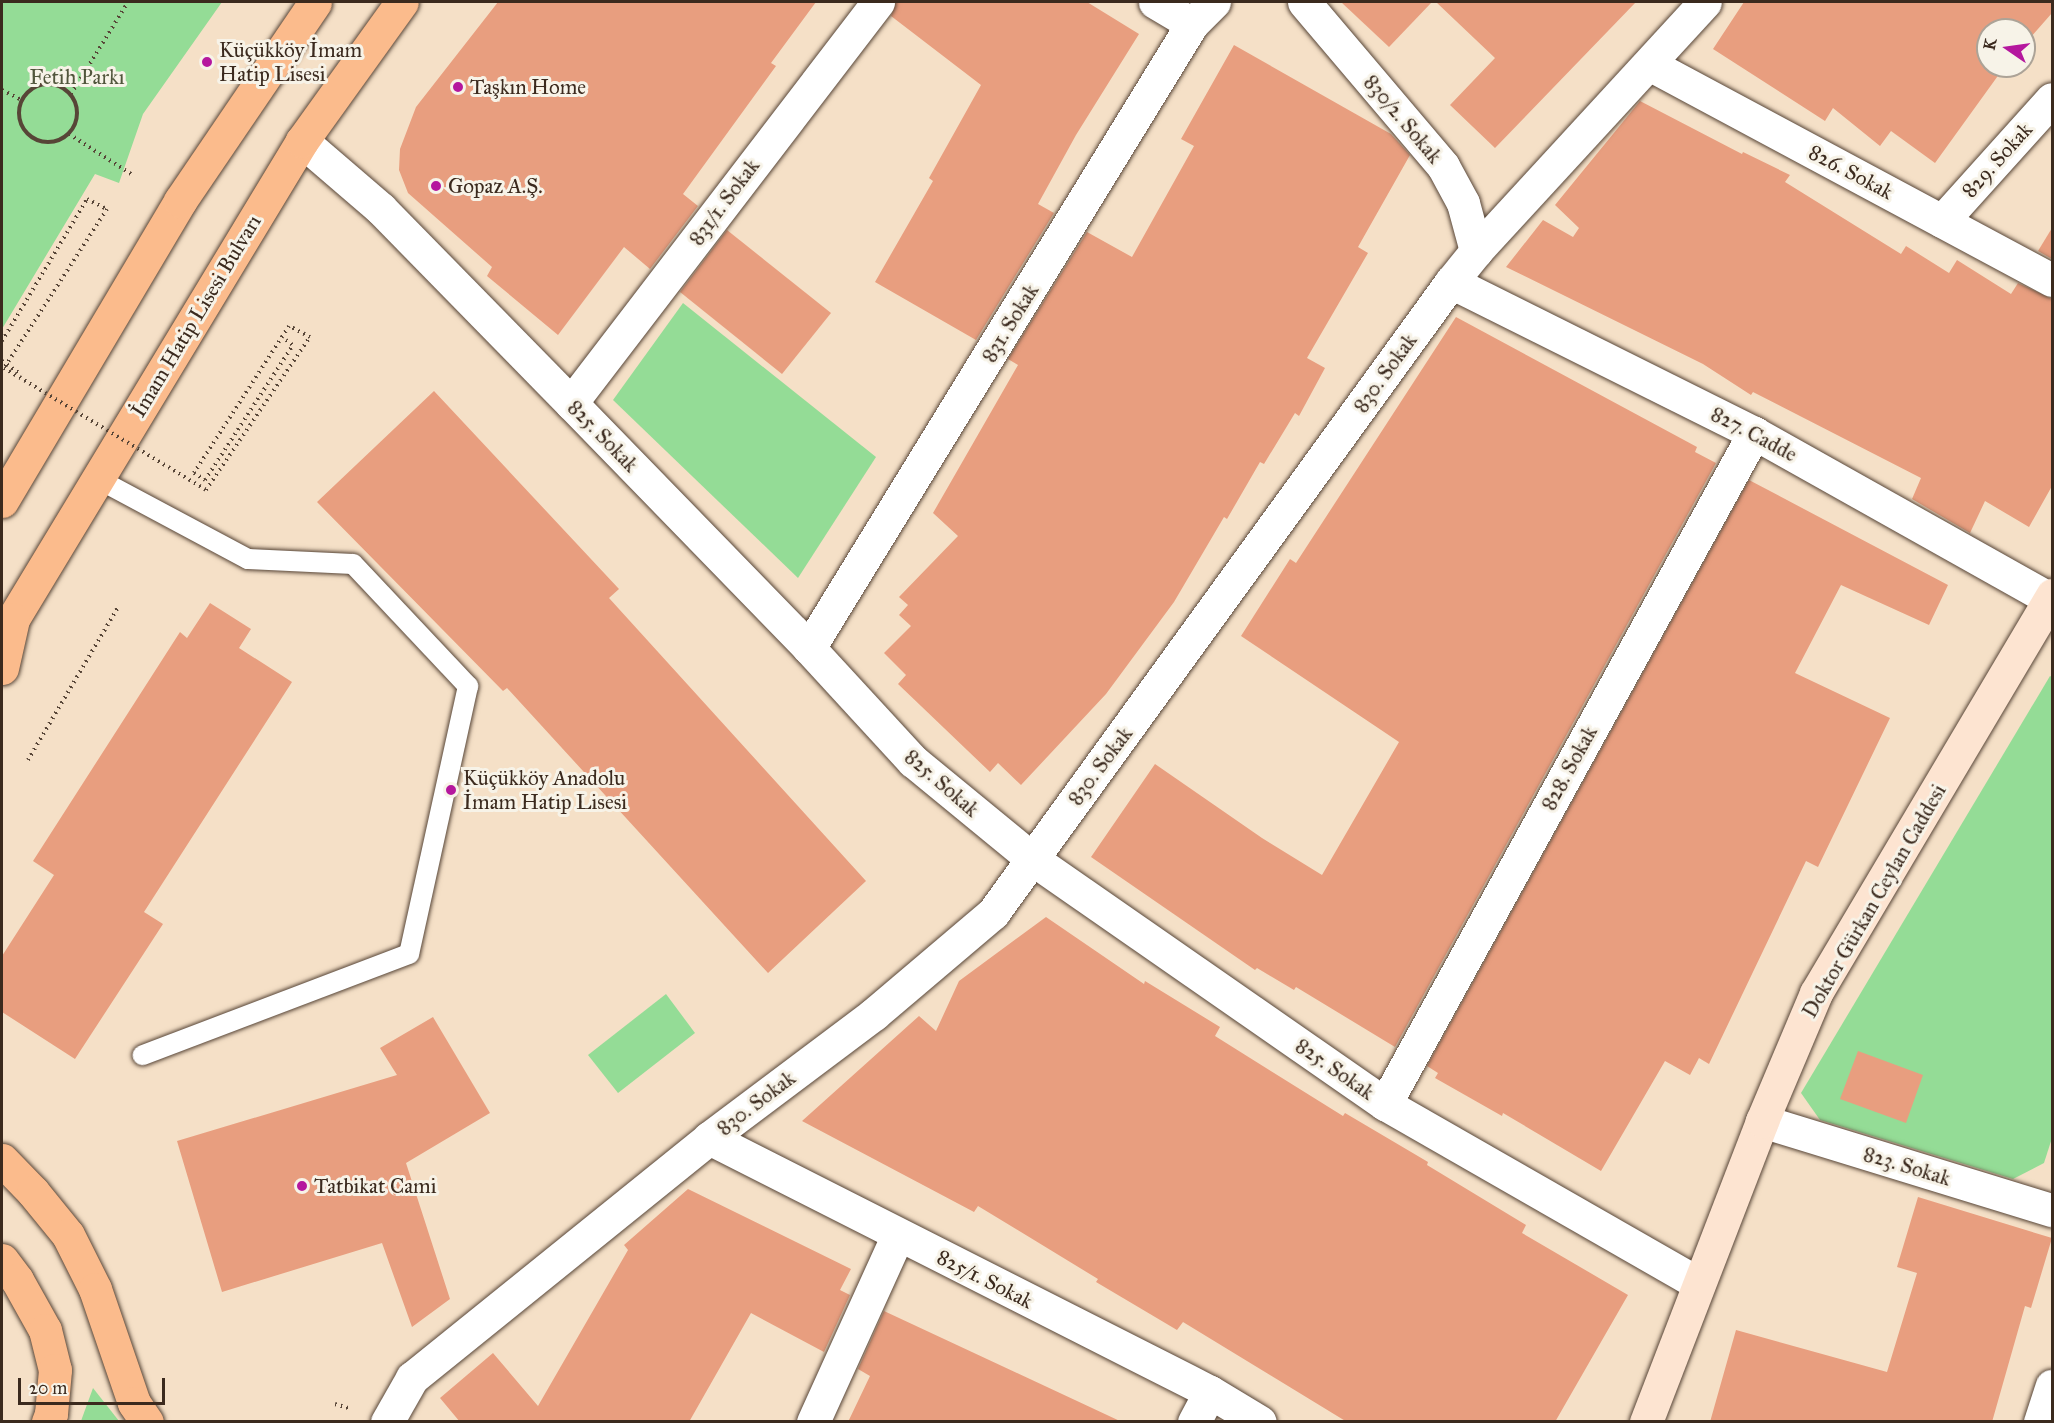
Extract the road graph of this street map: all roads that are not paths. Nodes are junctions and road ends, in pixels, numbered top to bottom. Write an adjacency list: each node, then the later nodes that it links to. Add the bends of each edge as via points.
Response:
1 (315, 2): 18 (main road, via 180,201)
2 (402, 2): 10 (main road, İmam Hatip Lisesi Bulvarı)
3 (878, 2): 15 (street, 831/1. Sokak)
4 (1155, 2): 7 (street)
5 (1304, 2): 12 (street, 830/2. Sokak, via 1443,166 1463,203)
6 (1705, 2): 8 (street, 830. Sokak)
7 (1203, 13): 21 (street, 831. Sokak)
8 (1649, 64): 11 (street, 826. Sokak); 12 (street, 830. Sokak)
9 (2052, 99): 11 (street, 829. Sokak)
10 (302, 141): 15 (street, 825. Sokak, via 381,209); 17 (main road, İmam Hatip Lisesi Bulvarı)
11 (1942, 220): 13 (street, 826. Sokak)
12 (1476, 251): 14 (street, 830. Sokak)
13 (2052, 280)
14 (1451, 282): 16 (street, 827. Cadde); 23 (street, 830. Sokak)
15 (572, 403): 21 (street, 825. Sokak)
16 (1754, 433): 19 (street, 827. Cadde); 25 (street, 828. Sokak)
17 (98, 479): 20 (main road, İmam Hatip Lisesi Bulvarı); 24 (lane, via 248,559 353,564 468,686 409,954)
18 (2, 501)
19 (2051, 597): 26 (main road, Doktor Gürkan Ceylan Caddesi, via 1816,993)
20 (7, 628): 22 (main road, İmam Hatip Lisesi Bulvarı)
21 (809, 648): 23 (street, 825. Sokak, via 913,761)
22 (2, 668)
23 (1031, 858): 25 (street, 825. Sokak); 27 (street, 830. Sokak, via 993,913 874,1014)
24 (143, 1055)
25 (1385, 1104): 32 (street, 825. Sokak)
26 (1762, 1121): 29 (street, 823. Sokak); 32 (main road, Doktor Gürkan Ceylan Caddesi)
27 (709, 1138): 30 (street, 825/1. Sokak); 37 (street, 830. Sokak, via 412,1378)
28 (2, 1160): 36 (main road, via 68,1235 95,1289 134,1403)
29 (2052, 1210)
30 (898, 1235): 34 (street, 825/1. Sokak); 38 (street)
31 (2, 1260): 35 (main road, via 45,1330 55,1370)
32 (1698, 1283): 41 (main road, Doktor Gürkan Ceylan Caddesi)
33 (2052, 1386): 42 (street)
34 (1210, 1392): 39 (street); 40 (street, 825/1. Sokak)
35 (48, 1422)
36 (147, 1422)
37 (387, 1422)
38 (813, 1422)
39 (1194, 1422)
40 (1260, 1422)
41 (1646, 1422)
42 (2040, 1422)

